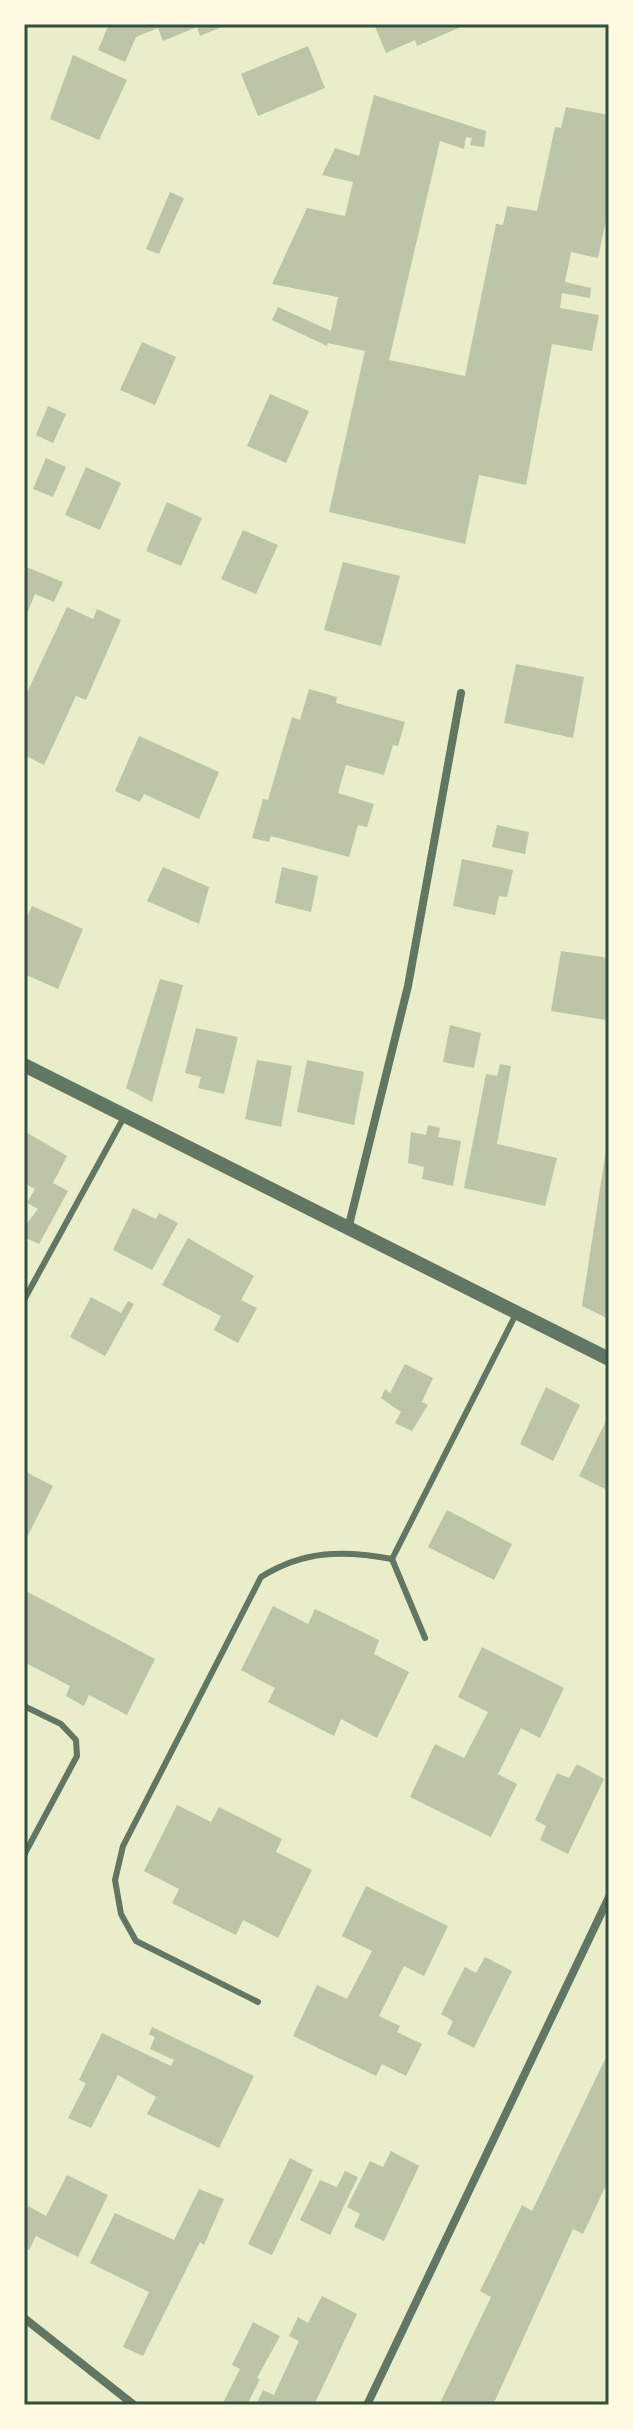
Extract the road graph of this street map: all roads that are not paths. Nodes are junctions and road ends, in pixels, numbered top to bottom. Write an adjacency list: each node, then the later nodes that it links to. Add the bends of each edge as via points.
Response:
1 (461, 693): 4 (street, via 408,986)
2 (24, 1065): 3 (street)
3 (124, 1117): 4 (street); 5 (lane)
4 (347, 1230): 6 (street)
5 (24, 1300)
6 (516, 1314): 7 (street); 8 (lane)
7 (609, 1359)
8 (392, 1559): 9 (lane); 13 (lane, via 351,1551 317,1554 285,1562 261,1577 123,1846 115,1880 121,1914 136,1941)
9 (425, 1638)
10 (24, 1706): 11 (lane, via 61,1724 76,1740 77,1756)
11 (24, 1855)
12 (609, 1897): 16 (street)
13 (258, 2002)
14 (24, 2318): 15 (street)
15 (134, 2405)
16 (367, 2405)

